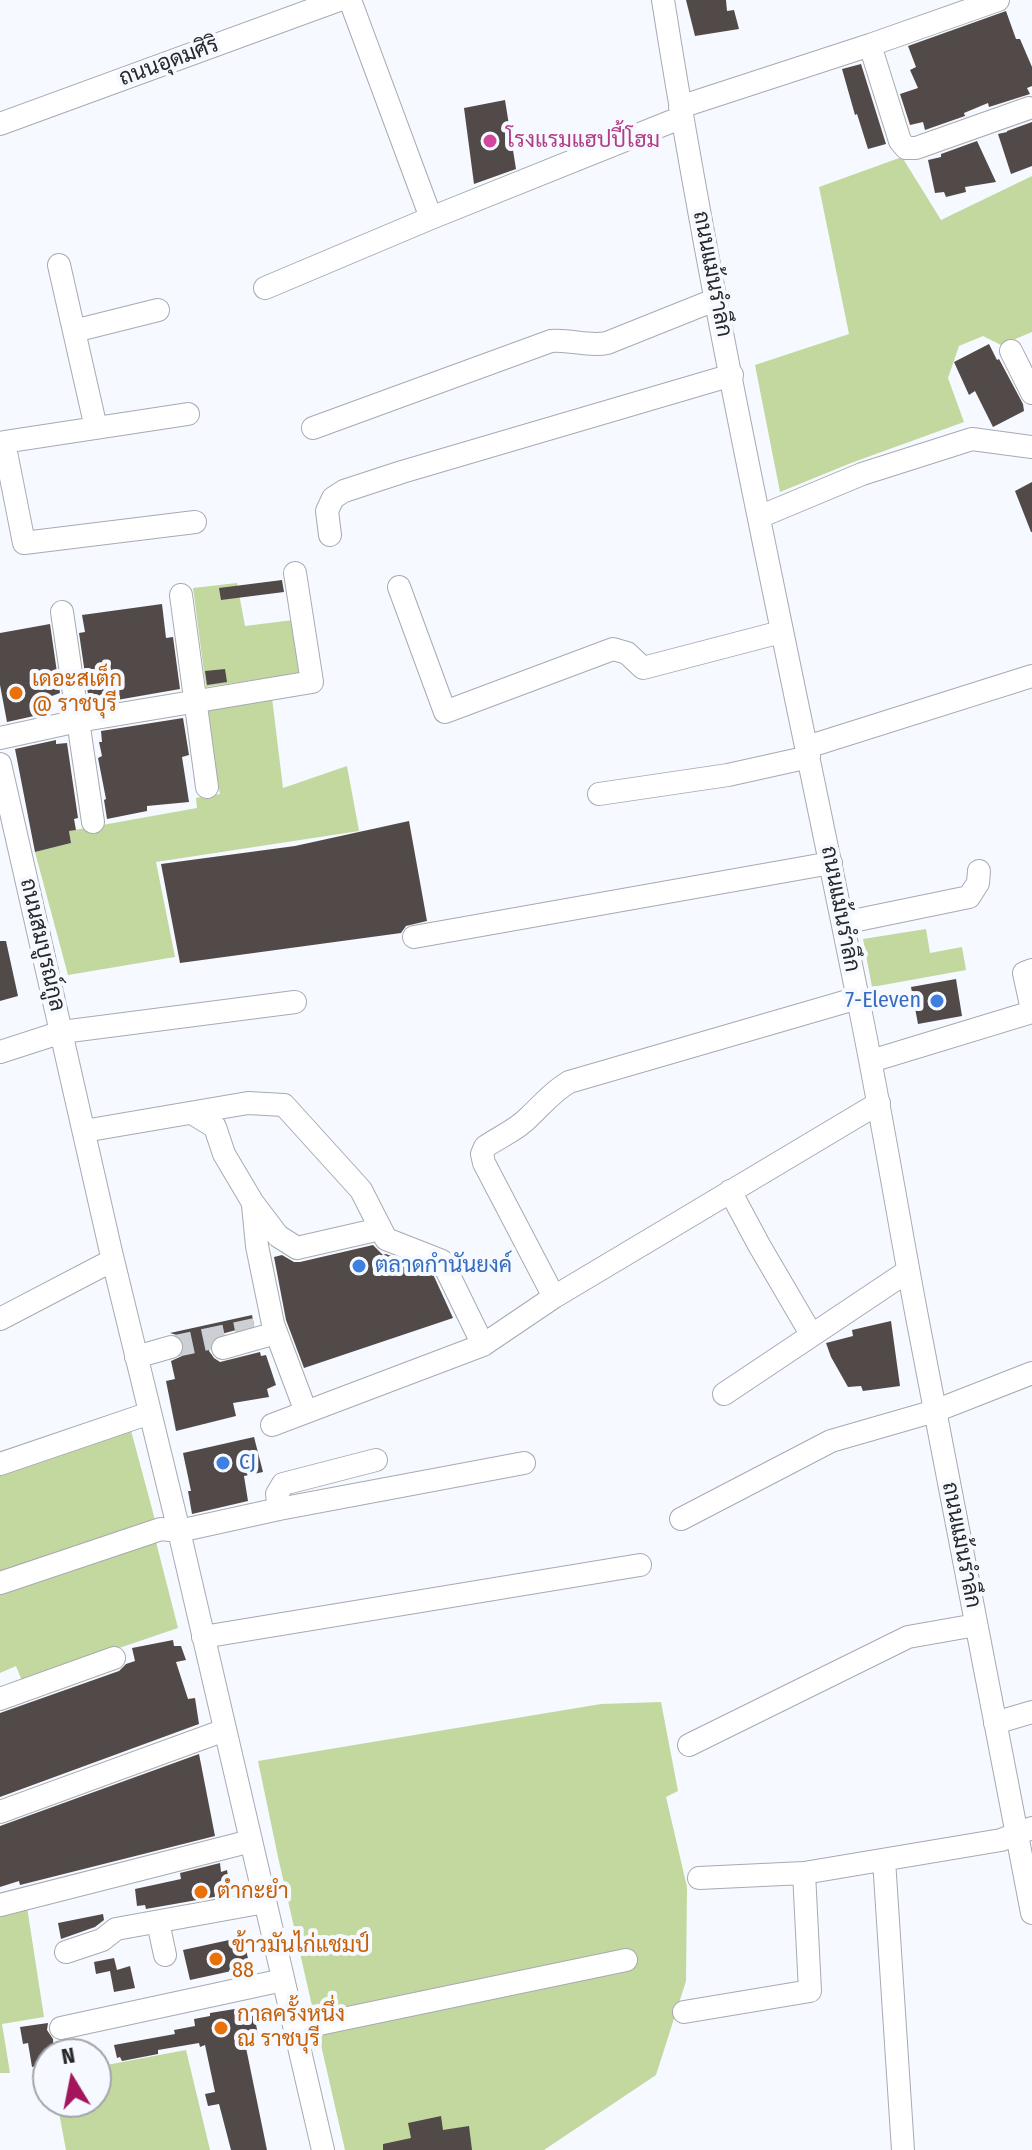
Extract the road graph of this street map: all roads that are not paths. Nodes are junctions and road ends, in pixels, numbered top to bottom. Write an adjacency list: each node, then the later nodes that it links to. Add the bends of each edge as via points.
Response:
1 (339, 0): 8 (street, ถนนอุดมศิริ)
2 (350, 0): 9 (street)
3 (663, 0): 7 (street, ถนนแม้นรำลึก)
4 (998, 0): 5 (street)
5 (870, 45): 6 (street, via 906,148); 7 (street)
6 (1029, 108)
7 (681, 113): 9 (street, via 670,122); 12 (street, ถนนแม้นรำลึก)
8 (0, 124)
9 (431, 218): 11 (street)
10 (59, 265): 14 (street)
11 (265, 288)
12 (717, 299): 16 (street, ถนนแม้นรำลึก); 20 (street, via 607,343 551,341)
13 (158, 310): 14 (street)
14 (74, 331): 19 (street)
15 (1011, 351): 17 (street)
16 (732, 375): 23 (street, ถนนแม้นรำลึก); 25 (street, via 344,491 327,511)
17 (1032, 393)
18 (188, 414): 19 (street)
19 (96, 428): 22 (street, via 4,442)
20 (313, 428)
21 (1032, 447): 23 (street, via 972,439 862,474)
22 (8, 506): 24 (street, via 24,543)
23 (759, 517): 30 (street, ถนนแม้นรำลึก)
24 (195, 522)
25 (330, 535)
26 (295, 573): 32 (street, via 312,682)
27 (399, 587): 30 (street, via 445,712 613,649 627,653 643,668)
28 (181, 595): 32 (street)
29 (62, 612): 33 (street)
30 (781, 632): 35 (street, ถนนแม้นรำลึก)
31 (1032, 676): 35 (street)
32 (196, 701): 33 (street); 37 (street)
33 (78, 721): 34 (street); 39 (street)
34 (0, 738)
35 (808, 752): 38 (street, via 728,775); 40 (street, ถนนแม้นรำลึก)
36 (0, 764): 48 (street, ถนนสมบูรณ์กูล)
37 (207, 787)
38 (599, 794)
39 (93, 822)
40 (831, 863): 42 (street, ถนนแม้นรำลึก); 43 (street)
41 (979, 871): 42 (street, via 969,897)
42 (843, 923): 45 (street, ถนนแม้นรำลึก)
43 (414, 937)
44 (1032, 970): 47 (street, via 1024,973)
45 (858, 998): 50 (street, ถนนแม้นรำลึก); 61 (street, via 569,1082 554,1090 528,1119 485,1147 484,1163)
46 (295, 1002): 48 (street)
47 (1032, 1011): 50 (street)
48 (62, 1032): 49 (street); 54 (street, ถนนสมบูรณ์กูล)
49 (0, 1052)
50 (871, 1061): 51 (street, ถนนแม้นรำลึก)
51 (879, 1103): 56 (street); 60 (street, ถนนแม้นรำลึก)
52 (230, 1106): 53 (street); 55 (street); 58 (street, via 284,1105 361,1190)
53 (192, 1113): 54 (street); 55 (street)
54 (84, 1131): 59 (street, ถนนสมบูรณ์กูล)
55 (217, 1133): 57 (street)
56 (730, 1191): 61 (street); 64 (street)
57 (253, 1203): 58 (street, via 278,1236 297,1248); 63 (street)
58 (380, 1229): 65 (street, via 386,1239 442,1261)
59 (113, 1260): 62 (street); 68 (street, ถนนสมบูรณ์กูล)
60 (908, 1271): 64 (street); 71 (street, ถนนแม้นรำลึก)
61 (554, 1297): 65 (street)
62 (0, 1319)
63 (268, 1329): 66 (street); 72 (street)
64 (811, 1334): 70 (street)
65 (483, 1345): 72 (street)
66 (223, 1348)
67 (171, 1354): 68 (street)
68 (138, 1364): 73 (street, ถนนสมบูรณ์กูล)
69 (1032, 1373): 71 (street)
70 (724, 1394)
71 (935, 1411): 79 (street, via 831,1441); 83 (street, ถนนแม้นรำลึก)
72 (306, 1412): 74 (street)
73 (150, 1413): 77 (street); 80 (street, ถนนสมบูรณ์กูล)
74 (272, 1425)
75 (376, 1460): 78 (street, via 283,1484 277,1494)
76 (524, 1463): 78 (street)
77 (0, 1464)
78 (279, 1509): 80 (street)
79 (681, 1519)
80 (179, 1531): 82 (street, via 161,1529); 84 (street, ถนนสมบูรณ์กูล)
81 (640, 1565): 84 (street)
82 (0, 1583)
83 (976, 1625): 88 (street, ถนนแม้นรำลึก); 90 (street, via 908,1637)
84 (203, 1637): 89 (street, ถนนสมบูรณ์กูล)
85 (114, 1658): 86 (street)
86 (0, 1699)
87 (1032, 1712): 88 (street)
88 (995, 1723): 92 (street, ถนนแม้นรำลึก)
89 (225, 1730): 91 (street); 93 (street, ถนนสมบูรณ์กูล)
90 (689, 1745)
91 (0, 1812)
92 (1024, 1830): 94 (street, via 1001,1840); 99 (street, ถนนแม้นรำลึก)
93 (251, 1841): 97 (street, ถนนสมบูรณ์กูล); 98 (street)
94 (884, 1860): 95 (street); 109 (street)
95 (804, 1873): 96 (street); 105 (street, via 810,1991)
96 (699, 1878)
97 (265, 1902): 100 (street); 104 (street, ถนนสมบูรณ์กูล)
98 (0, 1905)
99 (1032, 1913)
100 (158, 1922): 101 (street, via 116,1929 102,1940); 102 (street)
101 (66, 1952)
102 (165, 1955)
103 (626, 1960): 107 (street)
104 (283, 1980): 106 (street); 107 (street, ถนนสมบูรณ์กูล)
105 (684, 2012)
106 (61, 2028)
107 (295, 2029): 108 (street, ถนนสมบูรณ์กูล)
108 (323, 2150)
109 (903, 2150)

